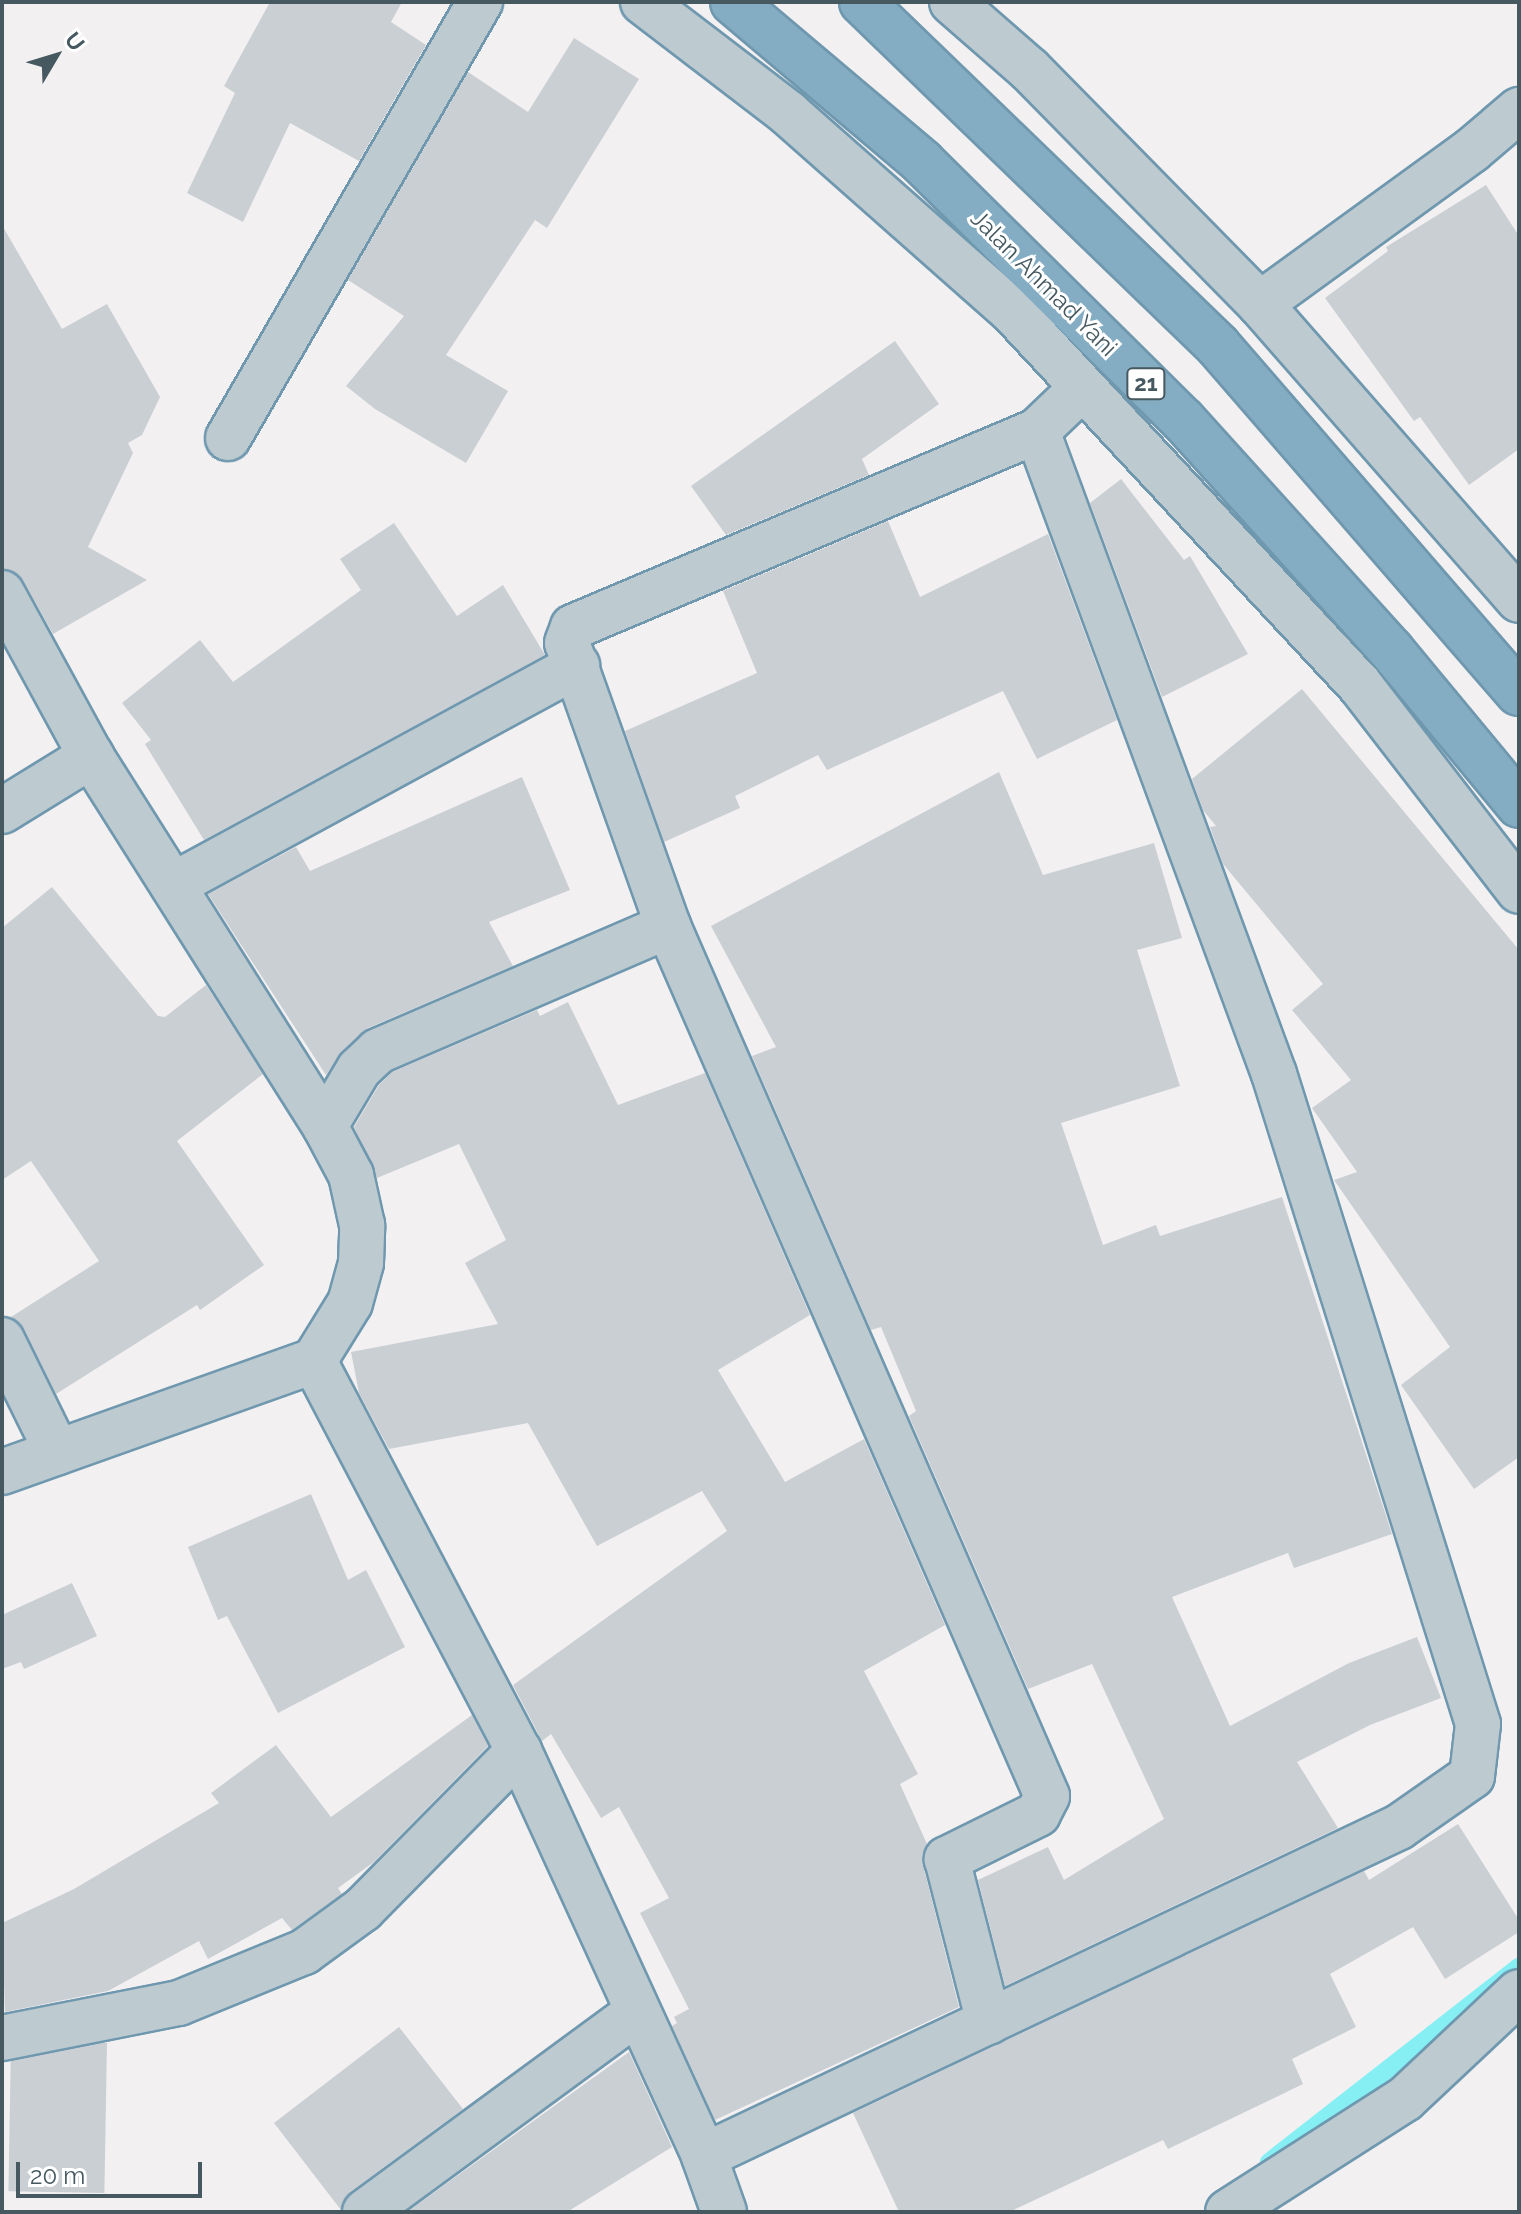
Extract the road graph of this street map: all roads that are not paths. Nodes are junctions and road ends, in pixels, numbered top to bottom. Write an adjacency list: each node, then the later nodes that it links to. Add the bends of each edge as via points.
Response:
1 (480, 2): 10 (street)
2 (643, 2): 8 (street, via 788,113 1011,310)
3 (733, 2): 16 (highway, Jalan Ahmad Yani / 21, via 922,162 1183,420 1391,650)
4 (862, 2): 14 (highway, via 1218,346)
5 (952, 2): 7 (street, via 1030,70)
6 (1519, 110): 7 (street)
7 (1260, 304): 12 (street)
8 (1082, 388): 9 (street); 19 (street, via 1360,685)
9 (1037, 431): 13 (street, via 573,627 567,643); 29 (street, via 1274,1074 1478,1724 1472,1776 1399,1827)
10 (228, 438)
11 (2, 593): 15 (street)
12 (1519, 600)
13 (577, 666): 18 (street); 20 (street)
14 (1519, 693)
15 (91, 756): 17 (street); 18 (street)
16 (1519, 805)
17 (2, 811)
18 (173, 885): 21 (street)
19 (1519, 891)
20 (668, 926): 21 (street, via 378,1051 343,1091); 29 (street, via 1047,1796 1038,1814 947,1859)
21 (325, 1126): 23 (street, via 351,1175 362,1225 361,1263 350,1303)
22 (2, 1340): 24 (street)
23 (314, 1361): 24 (street); 26 (street)
24 (57, 1452): 25 (street)
25 (2, 1472)
26 (519, 1751): 28 (street); 30 (street, via 363,1909 304,1952 179,2003)
27 (1519, 1992): 34 (street, via 1405,2099)
28 (635, 2014): 31 (street); 32 (street)
29 (989, 2022): 31 (street)
30 (2, 2038)
31 (704, 2156): 33 (street)
32 (365, 2212)
33 (724, 2212)
34 (1228, 2212)

